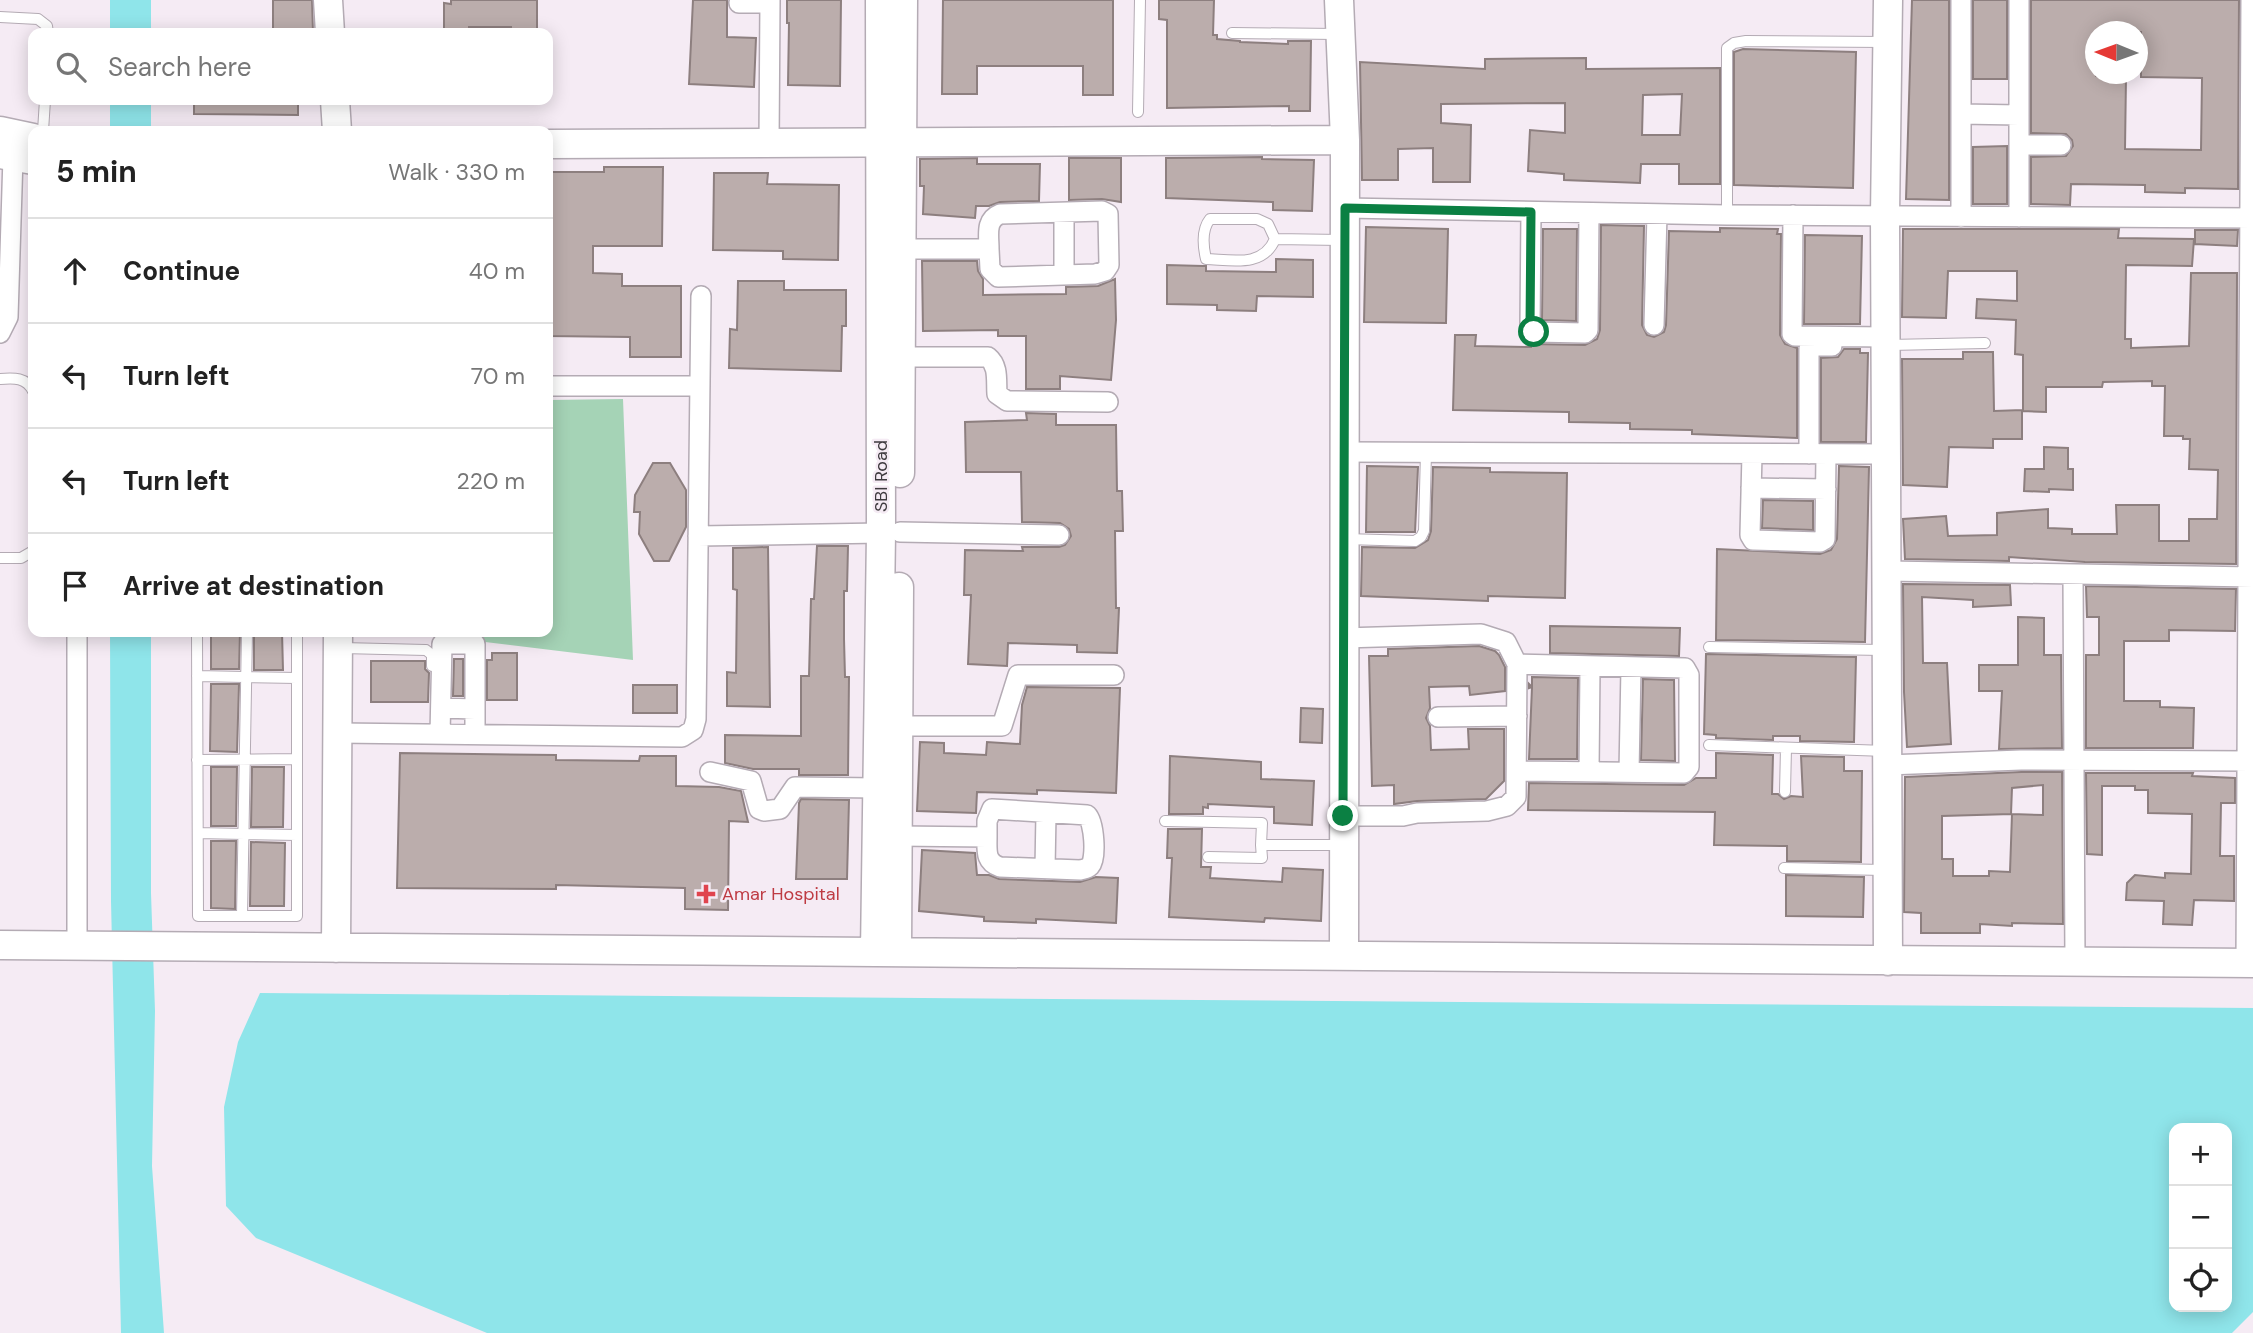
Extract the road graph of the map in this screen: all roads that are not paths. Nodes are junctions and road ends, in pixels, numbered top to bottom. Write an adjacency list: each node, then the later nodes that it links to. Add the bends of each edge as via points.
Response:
1 (328, 0): 15 (street)
2 (880, 0): 29 (street, SBI Road)
3 (903, 0): 29 (street, SBI Road)
4 (1140, 0): 21 (lane)
5 (1339, 0): 17 (street)
6 (1888, 0): 18 (street)
7 (1961, 0): 22 (street)
8 (2019, 0): 23 (street)
9 (2251, 0): 13 (street)
10 (770, 2): 11 (street); 30 (street)
11 (739, 3)
12 (0, 17): 14 (lane, via 38,19)
13 (2252, 22): 45 (street)
14 (47, 28)
15 (330, 28)
16 (1232, 33): 17 (lane)
17 (1341, 34): 28 (street)
18 (1887, 42): 40 (lane, via 1746,41 1727,48); 42 (street)
19 (45, 105): 24 (lane)
20 (335, 105): 25 (street)
21 (1138, 112)
22 (1961, 114): 23 (street); 43 (street)
23 (2019, 115): 32 (street)
24 (43, 126)
25 (337, 126)
26 (0, 131): 27 (street)
27 (28, 137)
28 (1345, 140): 29 (street); 35 (street)
29 (891, 143): 30 (street); 48 (street, SBI Road); 69 (street, SBI Road)
30 (769, 144): 31 (street)
31 (553, 145)
32 (2019, 145): 33 (street); 44 (street)
33 (2061, 145)
34 (15, 157): 53 (street, via 8,317)
35 (1345, 208): 36 (street); 47 (street)
36 (1531, 212): 38 (street); 38 (street, via 1530,327 1534,332 1585,333)
37 (1064, 213): 49 (street, via 993,217); 50 (street); 50 (street, via 1102,211 1110,222 1105,271)
38 (1589, 213): 39 (street)
39 (1657, 214): 40 (street); 52 (street)
40 (1727, 215): 41 (street)
41 (1793, 215): 42 (street); 54 (street, via 1792,334)
42 (1885, 215): 43 (street); 54 (street)
43 (1961, 217): 44 (street)
44 (2018, 217): 45 (street)
45 (2251, 218): 77 (street)
46 (1275, 239): 46 (lane, via 1270,250 1251,261 1206,259 1204,227 1210,219 1256,219 1268,224); 47 (lane)
47 (1345, 240): 62 (street)
48 (902, 249): 49 (street); 56 (street, SBI Road)
49 (989, 249): 50 (street, via 990,269 998,276)
50 (1064, 275)
51 (701, 296): 60 (street)
52 (1654, 325)
53 (0, 333)
54 (1886, 341): 55 (lane); 65 (street, via 1809,349); 66 (street)
55 (1985, 343)
56 (901, 357): 61 (street, via 988,357 996,370 997,394 1007,401); 69 (street, SBI Road)
57 (0, 379): 58 (lane)
58 (28, 383)
59 (553, 386): 60 (street)
60 (701, 386): 71 (street)
61 (1108, 402)
62 (1345, 452): 63 (street); 72 (street)
63 (1426, 452): 64 (street); 72 (lane, via 1421,537 1415,541)
64 (1752, 454): 65 (street); 67 (street)
65 (1818, 454): 66 (street); 68 (street)
66 (1887, 454): 75 (street)
67 (1751, 488): 68 (street); 68 (street, via 1753,540 1821,542 1825,539)
68 (1826, 489)
69 (890, 533): 70 (street); 71 (street); 97 (street, SBI Road); 113 (street, SBI Road)
70 (1059, 535)
71 (698, 536): 100 (street, via 693,730 682,737)
72 (1345, 539): 82 (street)
73 (28, 554): 74 (lane)
74 (0, 558)
75 (1888, 570): 76 (street); 85 (street)
76 (2073, 575): 77 (street); 107 (street)
77 (2250, 577): 108 (street)
78 (77, 637): 131 (street)
79 (197, 637): 90 (lane)
80 (247, 637): 92 (lane)
81 (297, 637): 91 (lane)
82 (1343, 638): 86 (street, via 1481,634 1506,642); 116 (street)
83 (338, 640): 98 (street); 99 (lane, via 426,650 432,655)
84 (1709, 647): 85 (lane)
85 (1887, 650): 103 (street)
86 (1517, 664): 87 (street); 95 (street)
87 (1590, 667): 88 (street); 111 (street)
88 (1631, 668): 112 (street); 112 (street, via 1685,668 1689,675 1689,766 1684,773)
89 (1114, 675): 97 (street, via 1018,675 1002,726)
90 (197, 676): 92 (lane); 105 (lane)
91 (297, 678): 92 (lane); 104 (lane)
92 (246, 679): 106 (lane)
93 (441, 708): 94 (street); 94 (street, via 442,644 475,644); 99 (street)
94 (475, 709): 100 (street)
95 (1517, 716): 96 (street); 109 (street)
96 (1438, 717)
97 (898, 726): 121 (street, SBI Road)
98 (338, 733): 99 (street); 132 (street)
99 (436, 734): 100 (street)
100 (475, 734)
101 (1709, 745): 102 (lane)
102 (1786, 748): 103 (lane); 114 (lane)
103 (1888, 758): 107 (street); 128 (street)
104 (297, 759): 106 (lane); 120 (lane)
105 (197, 760): 106 (lane); 118 (lane)
106 (243, 760): 119 (lane)
107 (2074, 761): 108 (street); 136 (street)
108 (2250, 761): 137 (street)
109 (1517, 771): 111 (street); 116 (street, via 1516,797 1507,806 1487,811)
110 (710, 772): 113 (street, via 751,781 764,811 780,810 794,787)
111 (1589, 772): 112 (street)
112 (1629, 772)
113 (877, 788): 133 (street, SBI Road)
114 (1785, 792)
115 (1046, 813): 122 (street, via 992,809); 127 (street); 127 (street, via 1091,819 1093,862 1080,870)
116 (1343, 816): 124 (street)
117 (1165, 821): 123 (lane, via 1262,823)
118 (198, 833): 119 (lane); 129 (lane, via 198,916)
119 (242, 834): 120 (lane); 129 (lane)
120 (297, 835): 129 (lane, via 297,916)
121 (898, 836): 122 (street); 133 (street, SBI Road)
122 (987, 837): 127 (street, via 987,859 992,865)
123 (1261, 845): 124 (lane); 125 (lane, via 1262,858)
124 (1344, 845): 134 (street)
125 (1208, 858)
126 (1784, 868): 128 (lane)
127 (1045, 869)
128 (1888, 870): 135 (street)
129 (242, 916)
130 (0, 945): 131 (street)
131 (83, 947): 132 (street)
132 (336, 948): 133 (street)
133 (886, 952): 134 (street)
134 (1344, 956): 135 (street)
135 (1888, 961): 136 (street)
136 (2075, 962): 137 (street)
137 (2249, 963)

